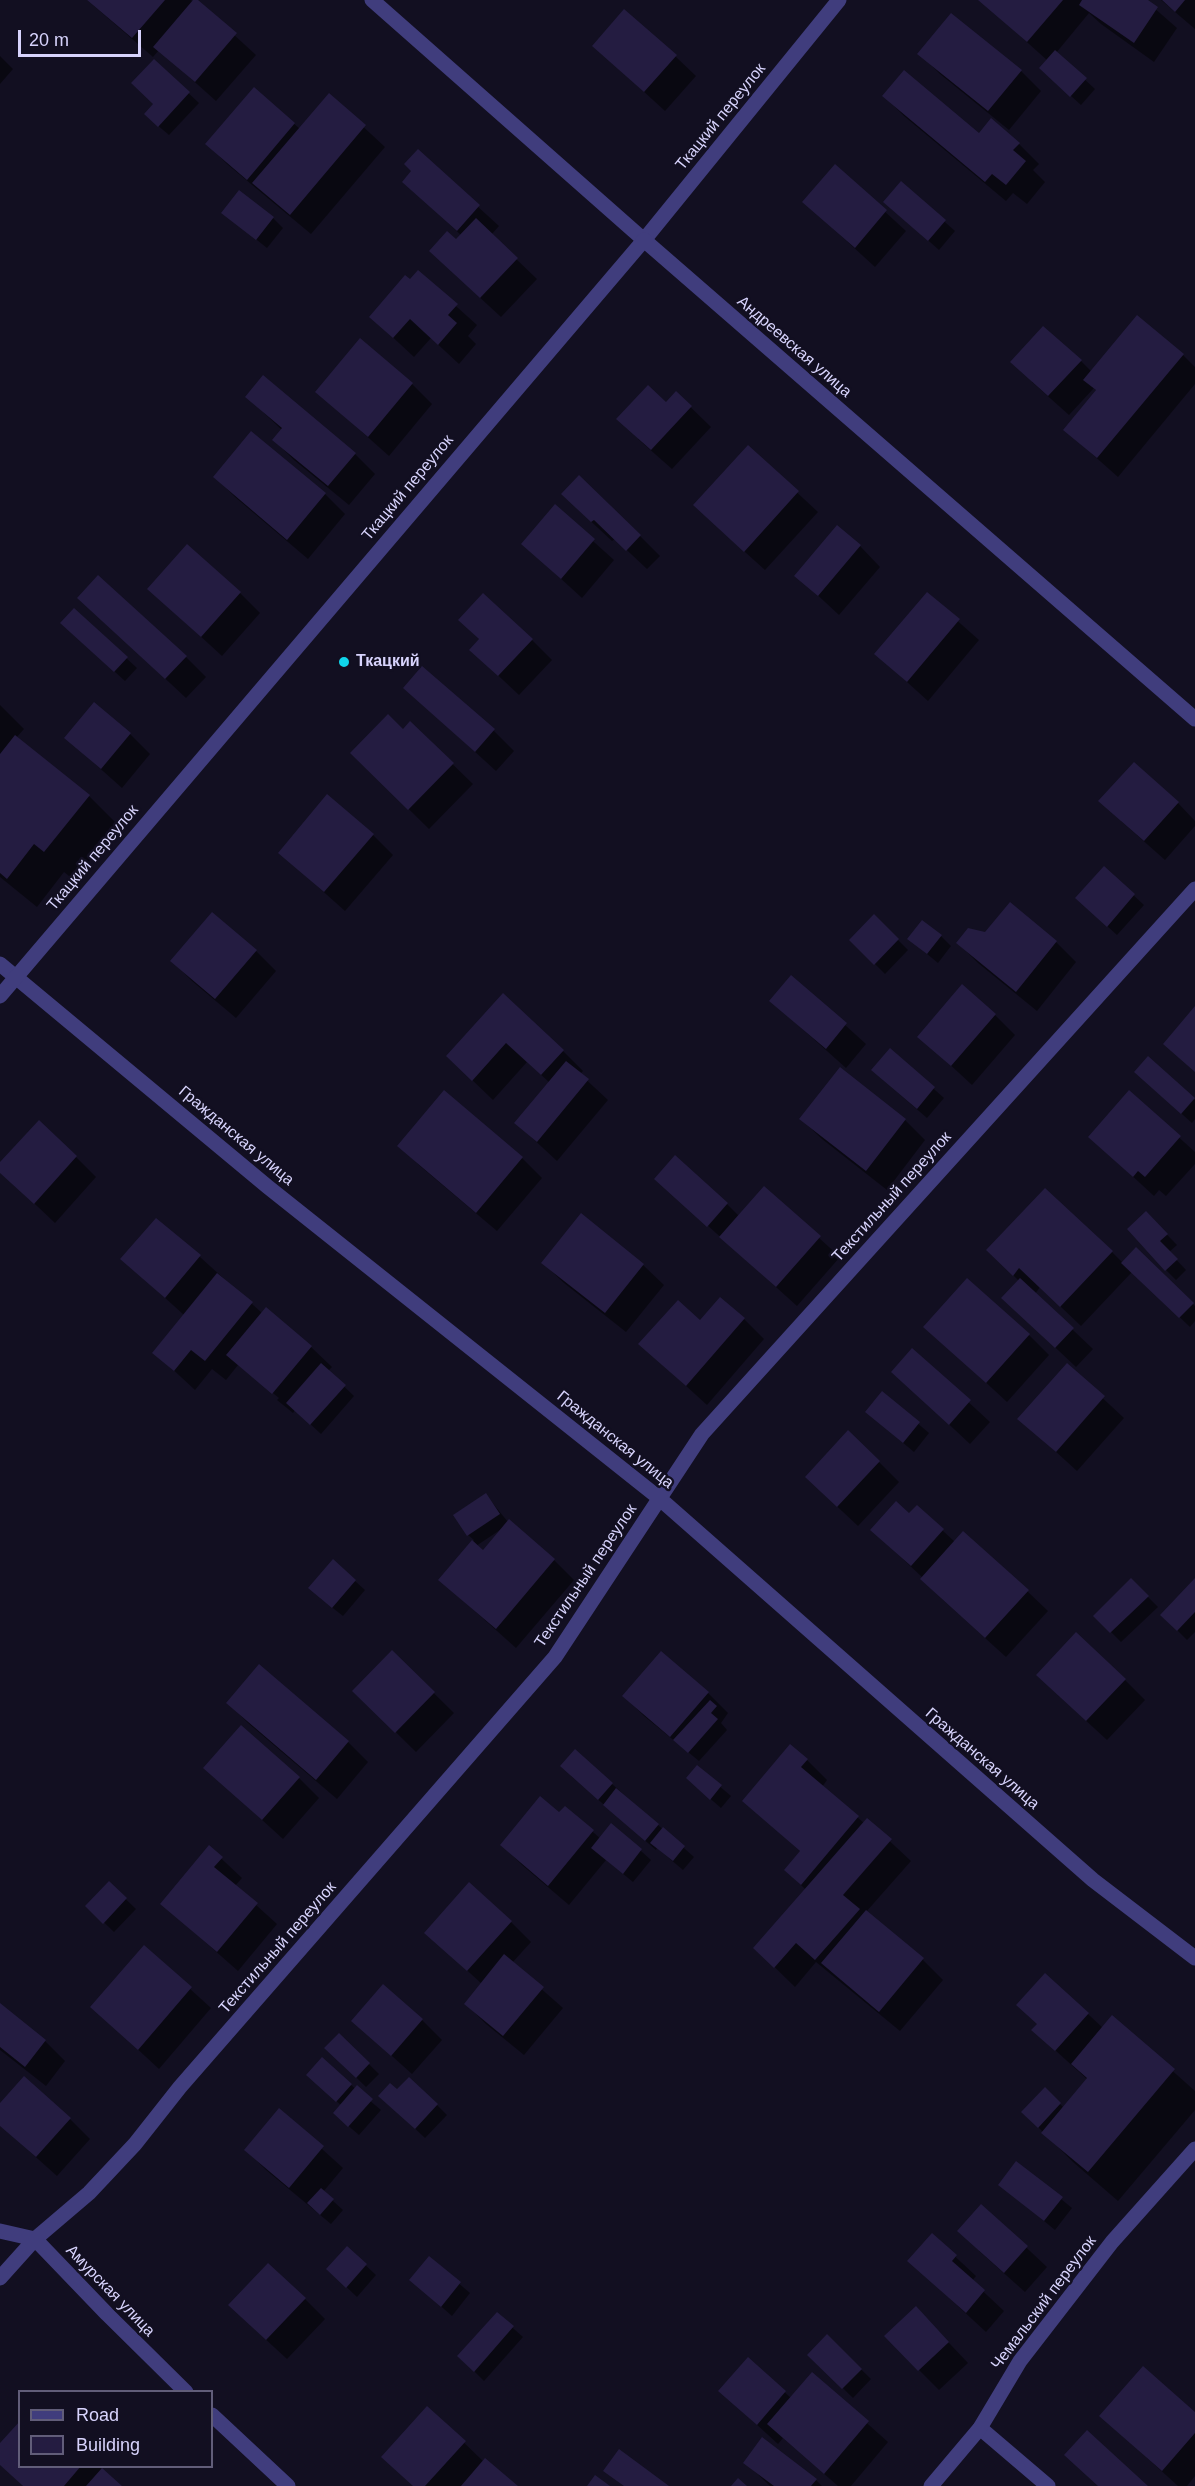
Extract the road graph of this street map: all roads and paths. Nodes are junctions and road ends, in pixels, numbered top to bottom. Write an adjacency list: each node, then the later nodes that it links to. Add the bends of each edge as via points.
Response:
1 (372, 0): 3 (street, Андреевская улица)
2 (839, 0): 3 (street, Ткацкий переулок)
3 (644, 240): 4 (street, Андреевская улица); 7 (street, Ткацкий переулок)
4 (1195, 719)
5 (1195, 889): 9 (street, Текстильный переулок, via 702,1434)
6 (0, 964): 7 (street, Гражданская улица)
7 (16, 976): 8 (street, Ткацкий переулок); 9 (street, Гражданская улица, via 268,1187)
8 (0, 996)
9 (659, 1498): 10 (street, Гражданская улица, via 1093,1880); 13 (street, Текстильный переулок, via 555,1657 180,2087 135,2144 89,2193)
10 (1195, 1958)
11 (1195, 2149): 17 (street, Чемальский переулок, via 1112,2242 1020,2361)
12 (0, 2231): 13 (street)
13 (35, 2239): 14 (street, Текстильный переулок); 15 (street, Амурская улица)
14 (0, 2278)
15 (185, 2390)
16 (213, 2416): 18 (street)
17 (980, 2428): 19 (street, Чемальский переулок); 20 (street)
18 (288, 2486)
19 (931, 2486)
20 (1048, 2486)

